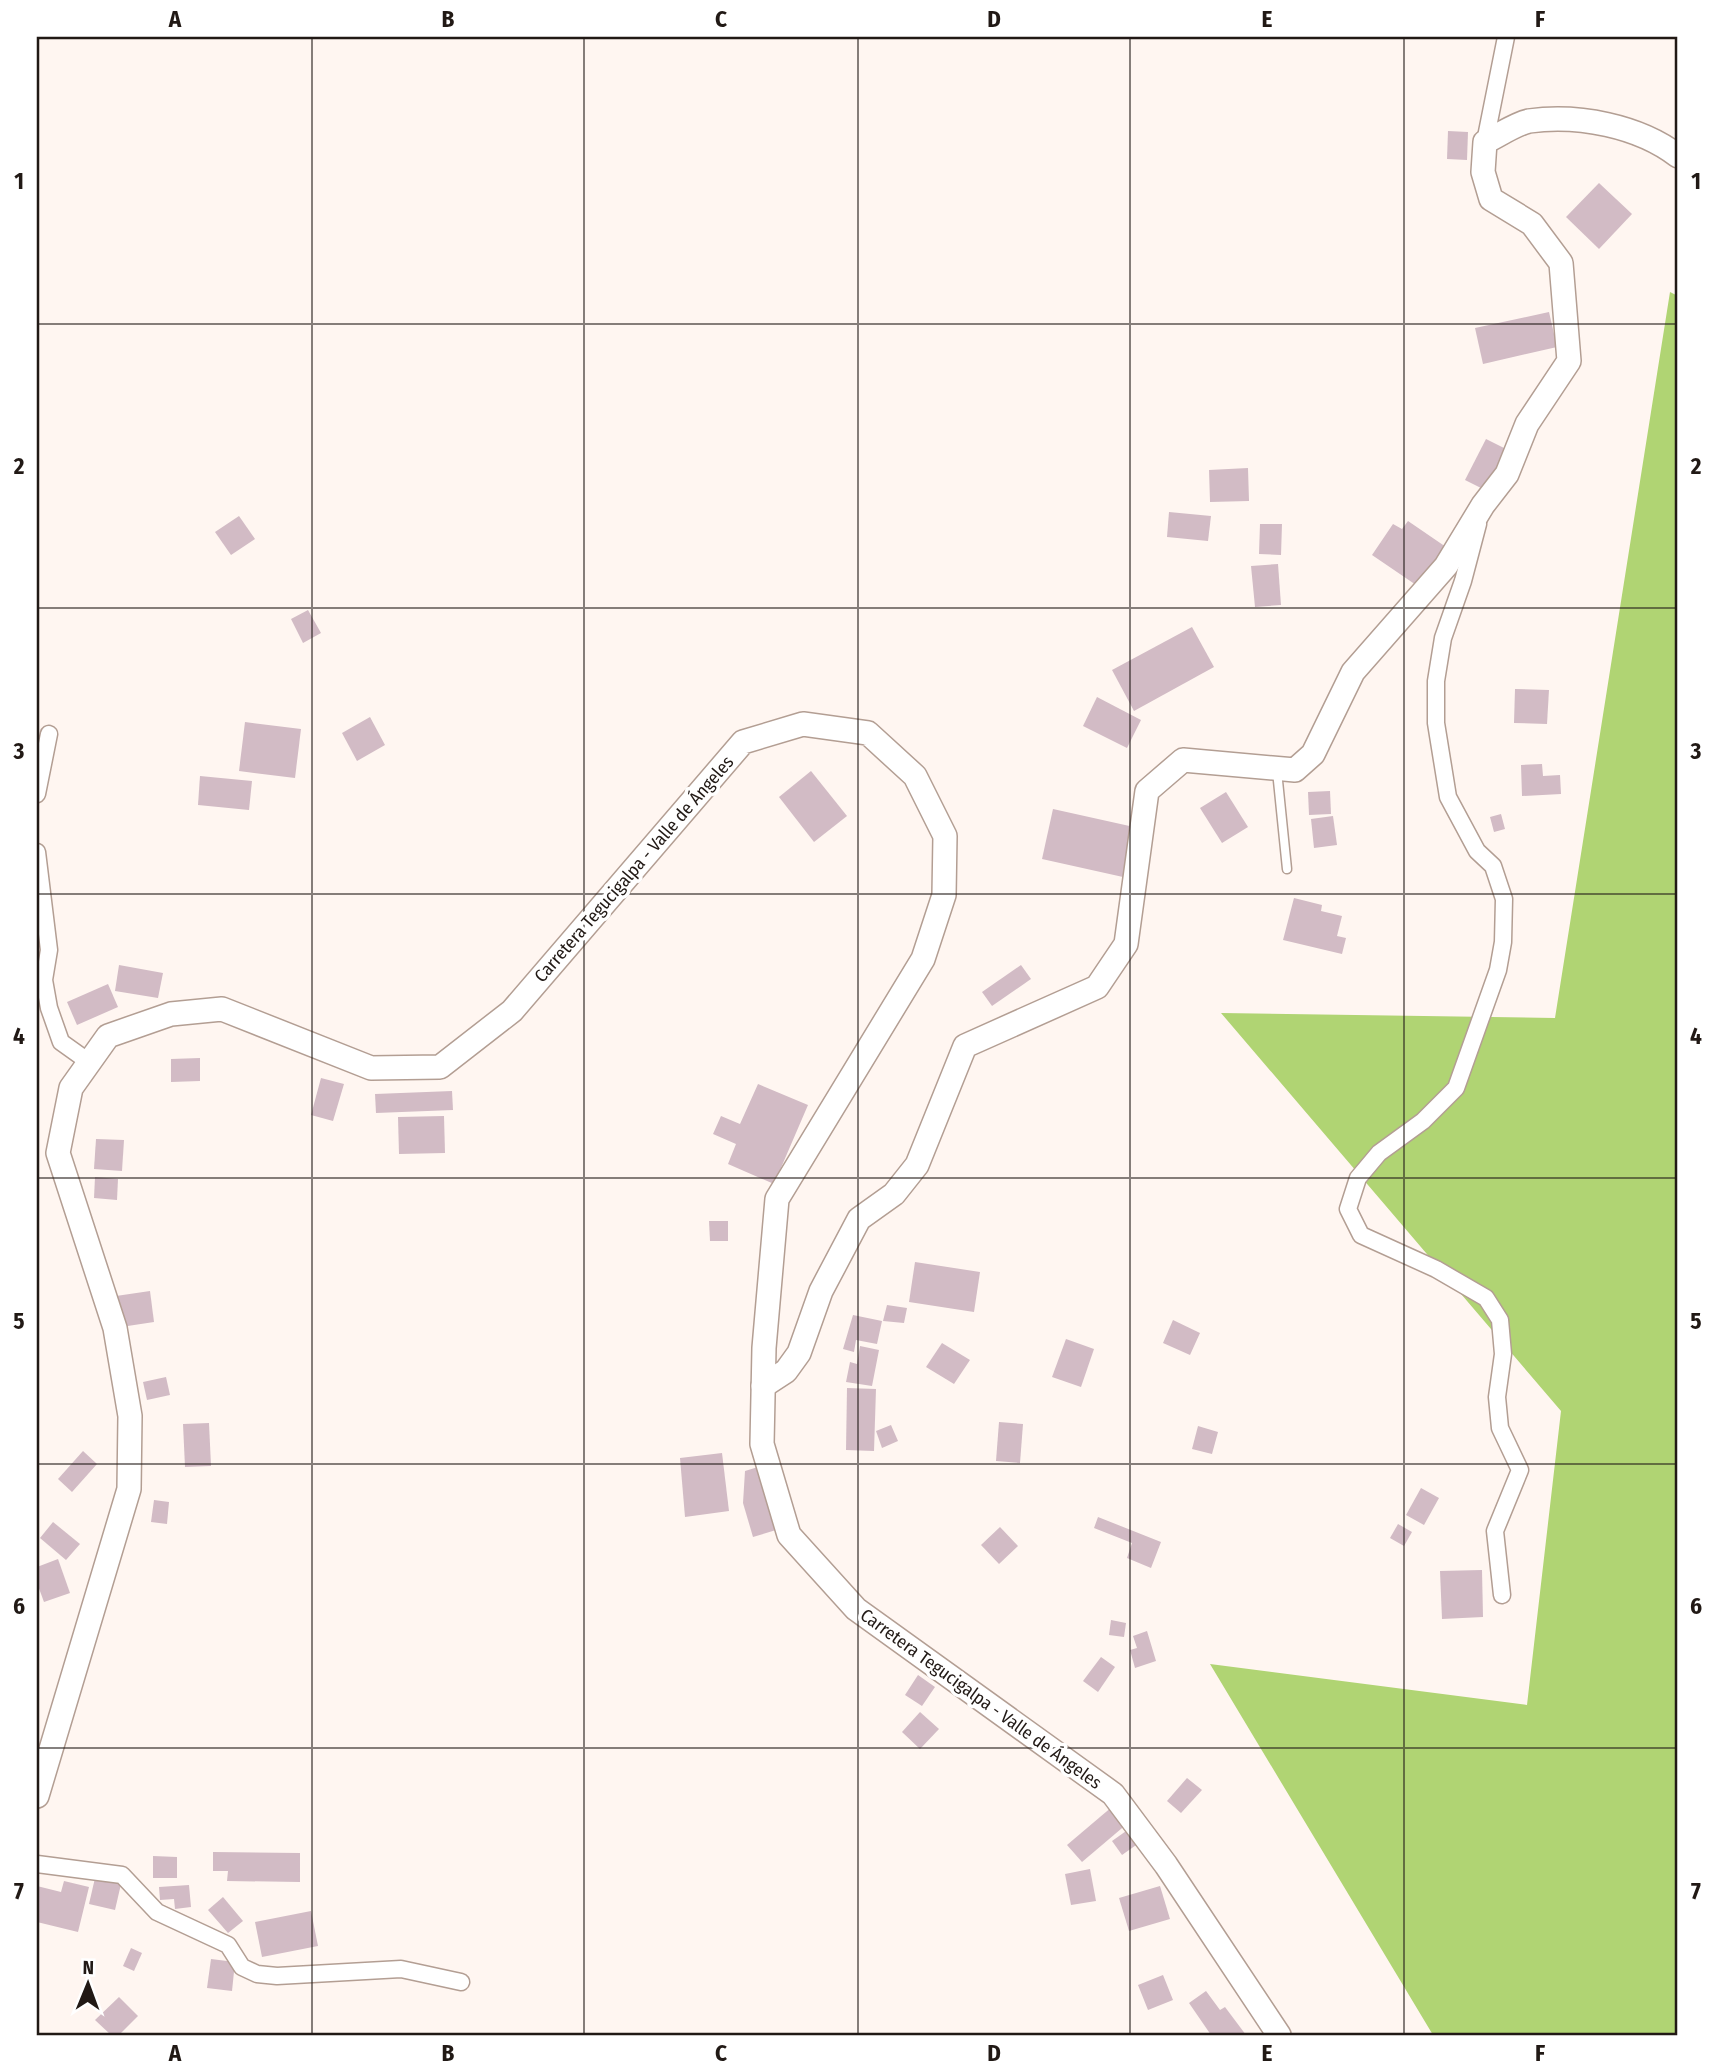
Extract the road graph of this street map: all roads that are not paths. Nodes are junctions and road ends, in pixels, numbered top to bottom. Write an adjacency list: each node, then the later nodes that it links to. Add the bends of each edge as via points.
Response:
1 (1506, 37): 2 (street)
2 (1485, 142): 3 (main road, via 1527,121 1602,122 1658,140); 4 (main road, via 1483,172 1491,199 1532,224 1561,263 1569,361 1527,424 1507,474)
3 (1678, 156)
4 (1483, 505): 6 (main road, via 1447,566 1353,673 1313,754 1295,770); 12 (street, via 1443,638 1436,723 1448,797 1476,851 1493,866 1504,899 1498,971 1456,1088 1423,1121 1379,1153 1358,1178 1348,1209 1362,1235 1486,1298 1500,1320 1500,1429 1520,1470 1495,1531)
5 (49, 734): 7 (street)
6 (1277, 768): 9 (lane); 11 (main road, via 1184,760 1147,791 1126,944 1097,987 965,1046 917,1165 894,1194 859,1219 821,1291 799,1353 786,1371)
7 (37, 794)
8 (37, 852): 10 (street, via 49,950 44,980 49,1008 61,1041)
9 (1287, 869)
10 (89, 1062): 11 (main road, Carretera Tegucigalpa - Valle de Ángeles, via 108,1036 171,1014 222,1009 372,1068 440,1067 512,1012 743,742 803,724 868,733 915,776 945,836 944,895 923,959 778,1199); 13 (main road, Carretera Tegucigalpa - Valle de Ángeles, via 71,1088 58,1153 115,1328 130,1416 129,1489)
11 (763, 1386): 16 (main road, Carretera Tegucigalpa - Valle de Ángeles, via 762,1444 789,1535 856,1609 1113,1794)
12 (1502, 1595)
13 (37, 1796)
14 (37, 1864): 15 (street, via 122,1875 157,1912 228,1945 243,1967 257,1974 401,1969)
15 (461, 1982)
16 (1279, 2035)

